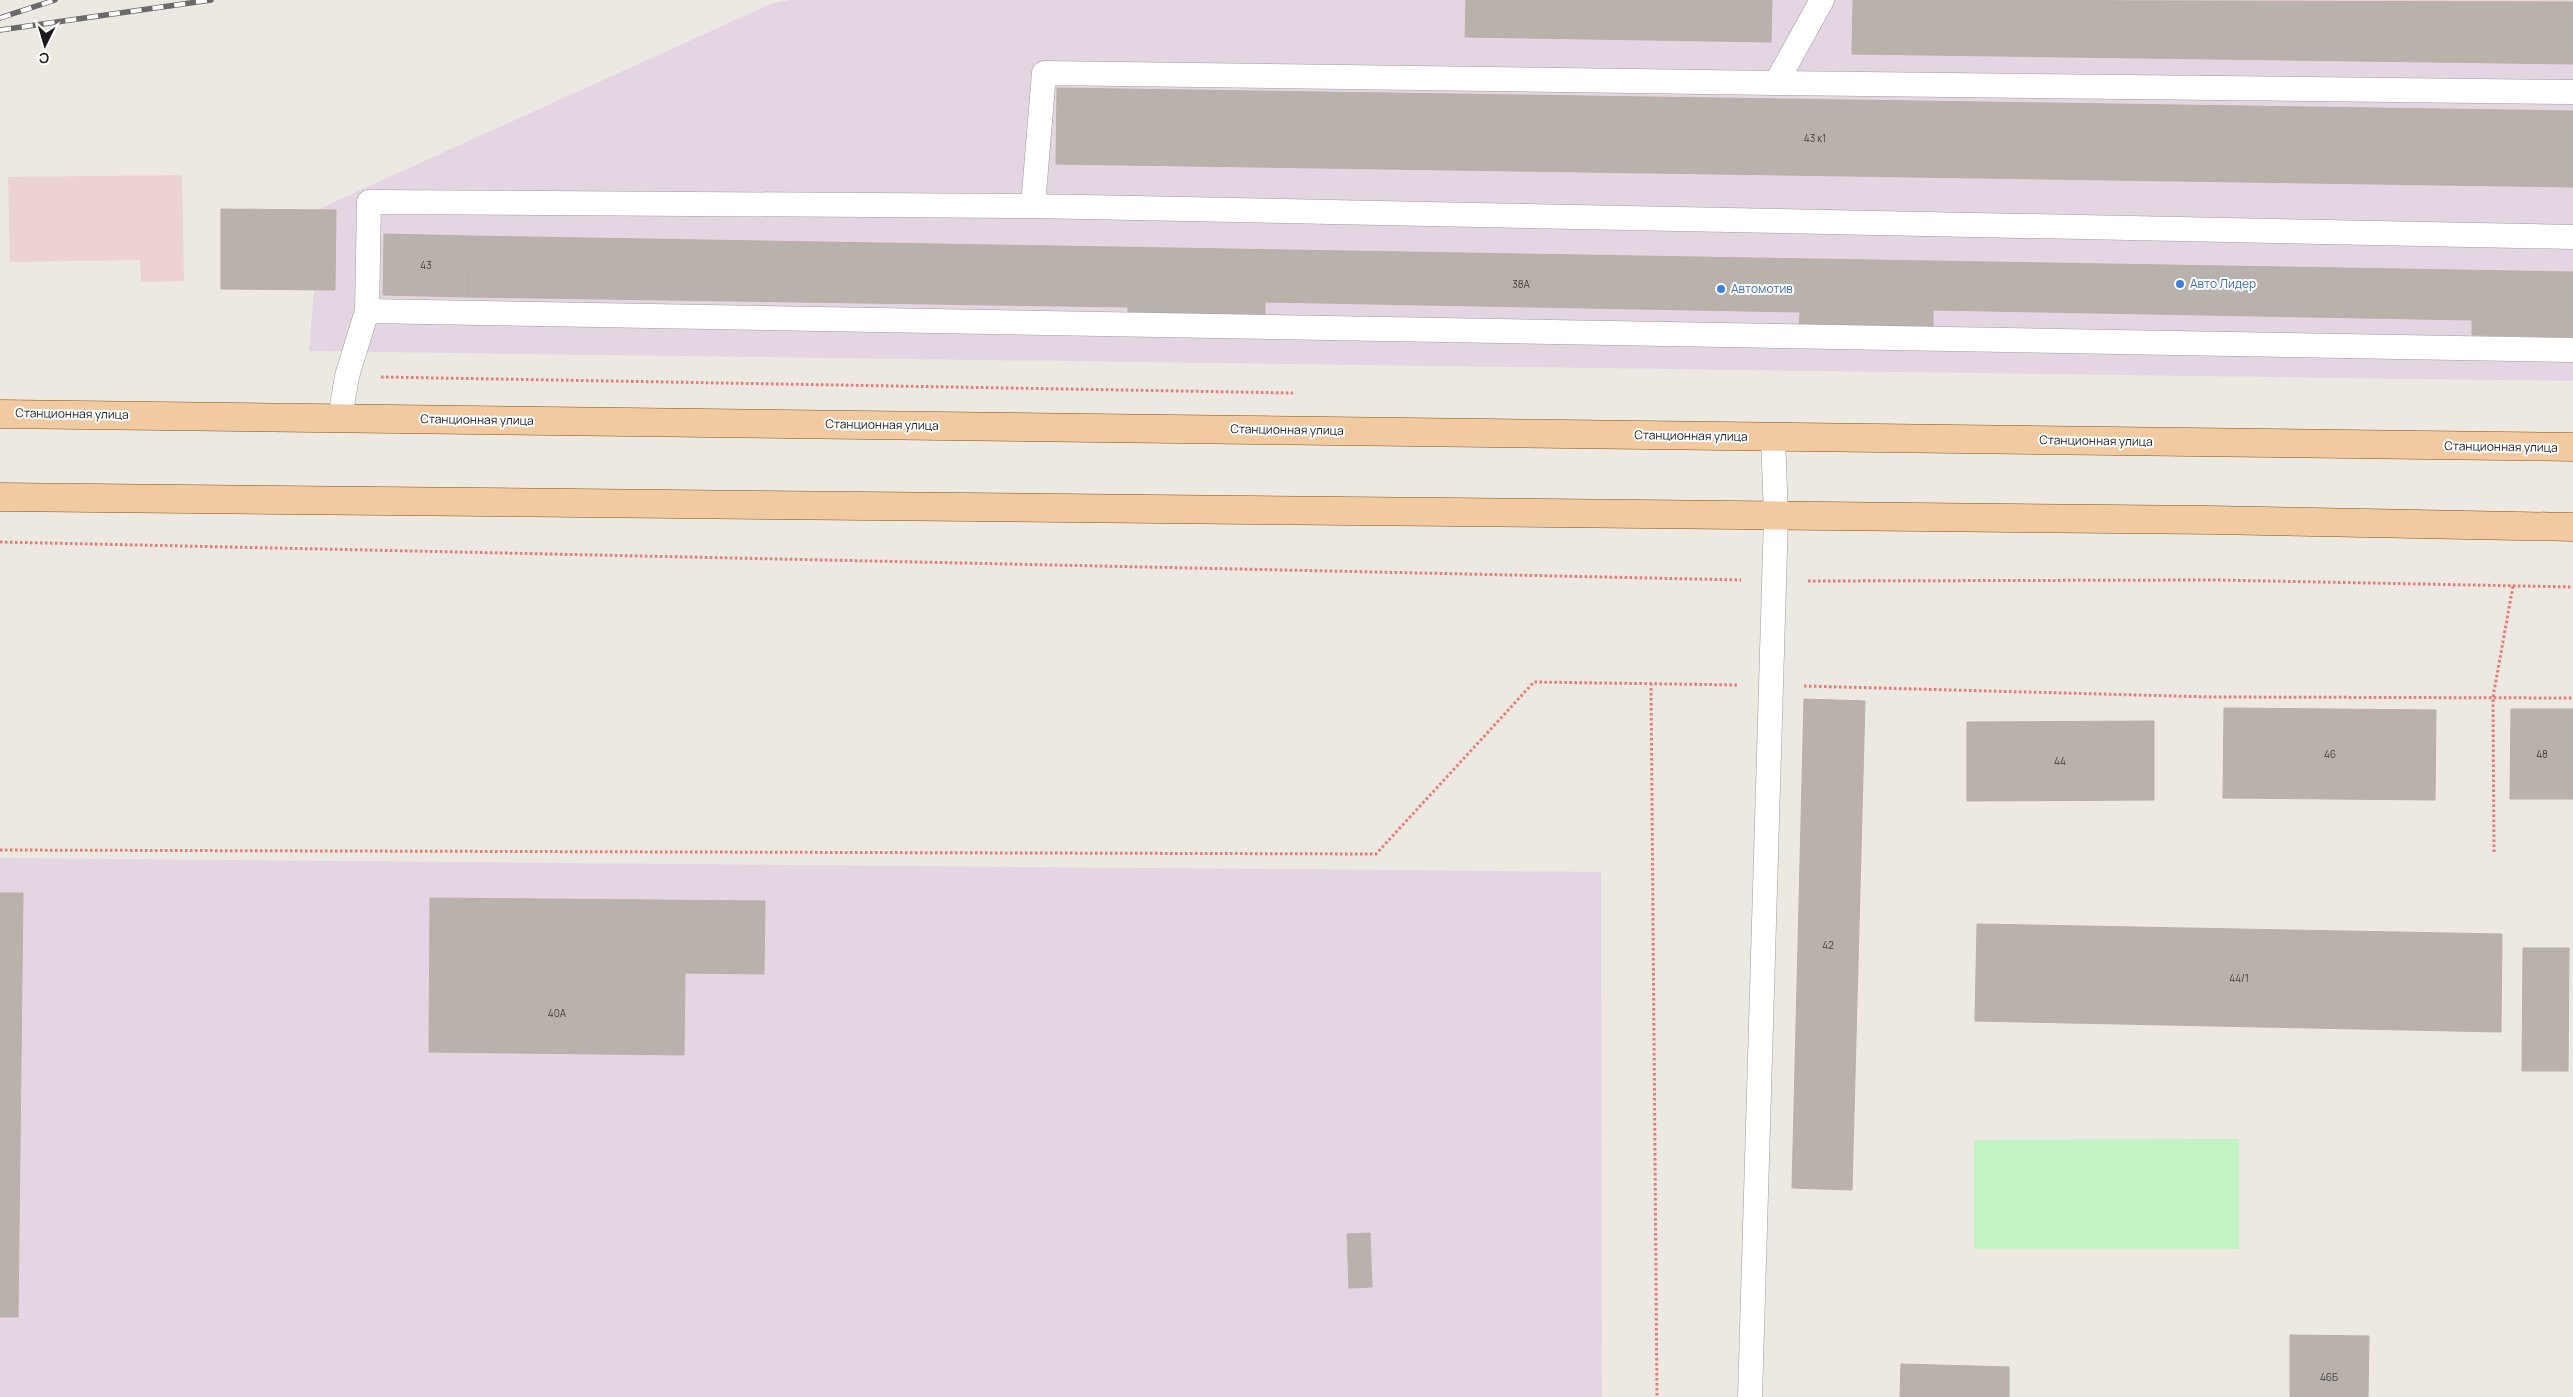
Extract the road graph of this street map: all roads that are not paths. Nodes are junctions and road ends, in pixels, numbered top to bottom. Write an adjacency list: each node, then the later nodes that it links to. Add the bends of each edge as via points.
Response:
1 (1822, 0): 2 (lane)
2 (1776, 83): 3 (lane); 4 (lane, via 1044,73)
3 (2573, 92)
4 (1033, 206): 5 (lane); 6 (lane, via 369,202)
5 (2573, 237)
6 (367, 311): 7 (lane); 9 (lane, via 347,376)
7 (2573, 350)
8 (0, 414): 9 (main road, Станционная улица)
9 (340, 418): 10 (main road, Станционная улица)
10 (1772, 437): 11 (main road, Станционная улица); 13 (lane)
11 (2573, 447)
12 (0, 497): 13 (main road)
13 (1776, 516): 14 (main road); 15 (lane)
14 (2573, 527)
15 (1750, 1397)

